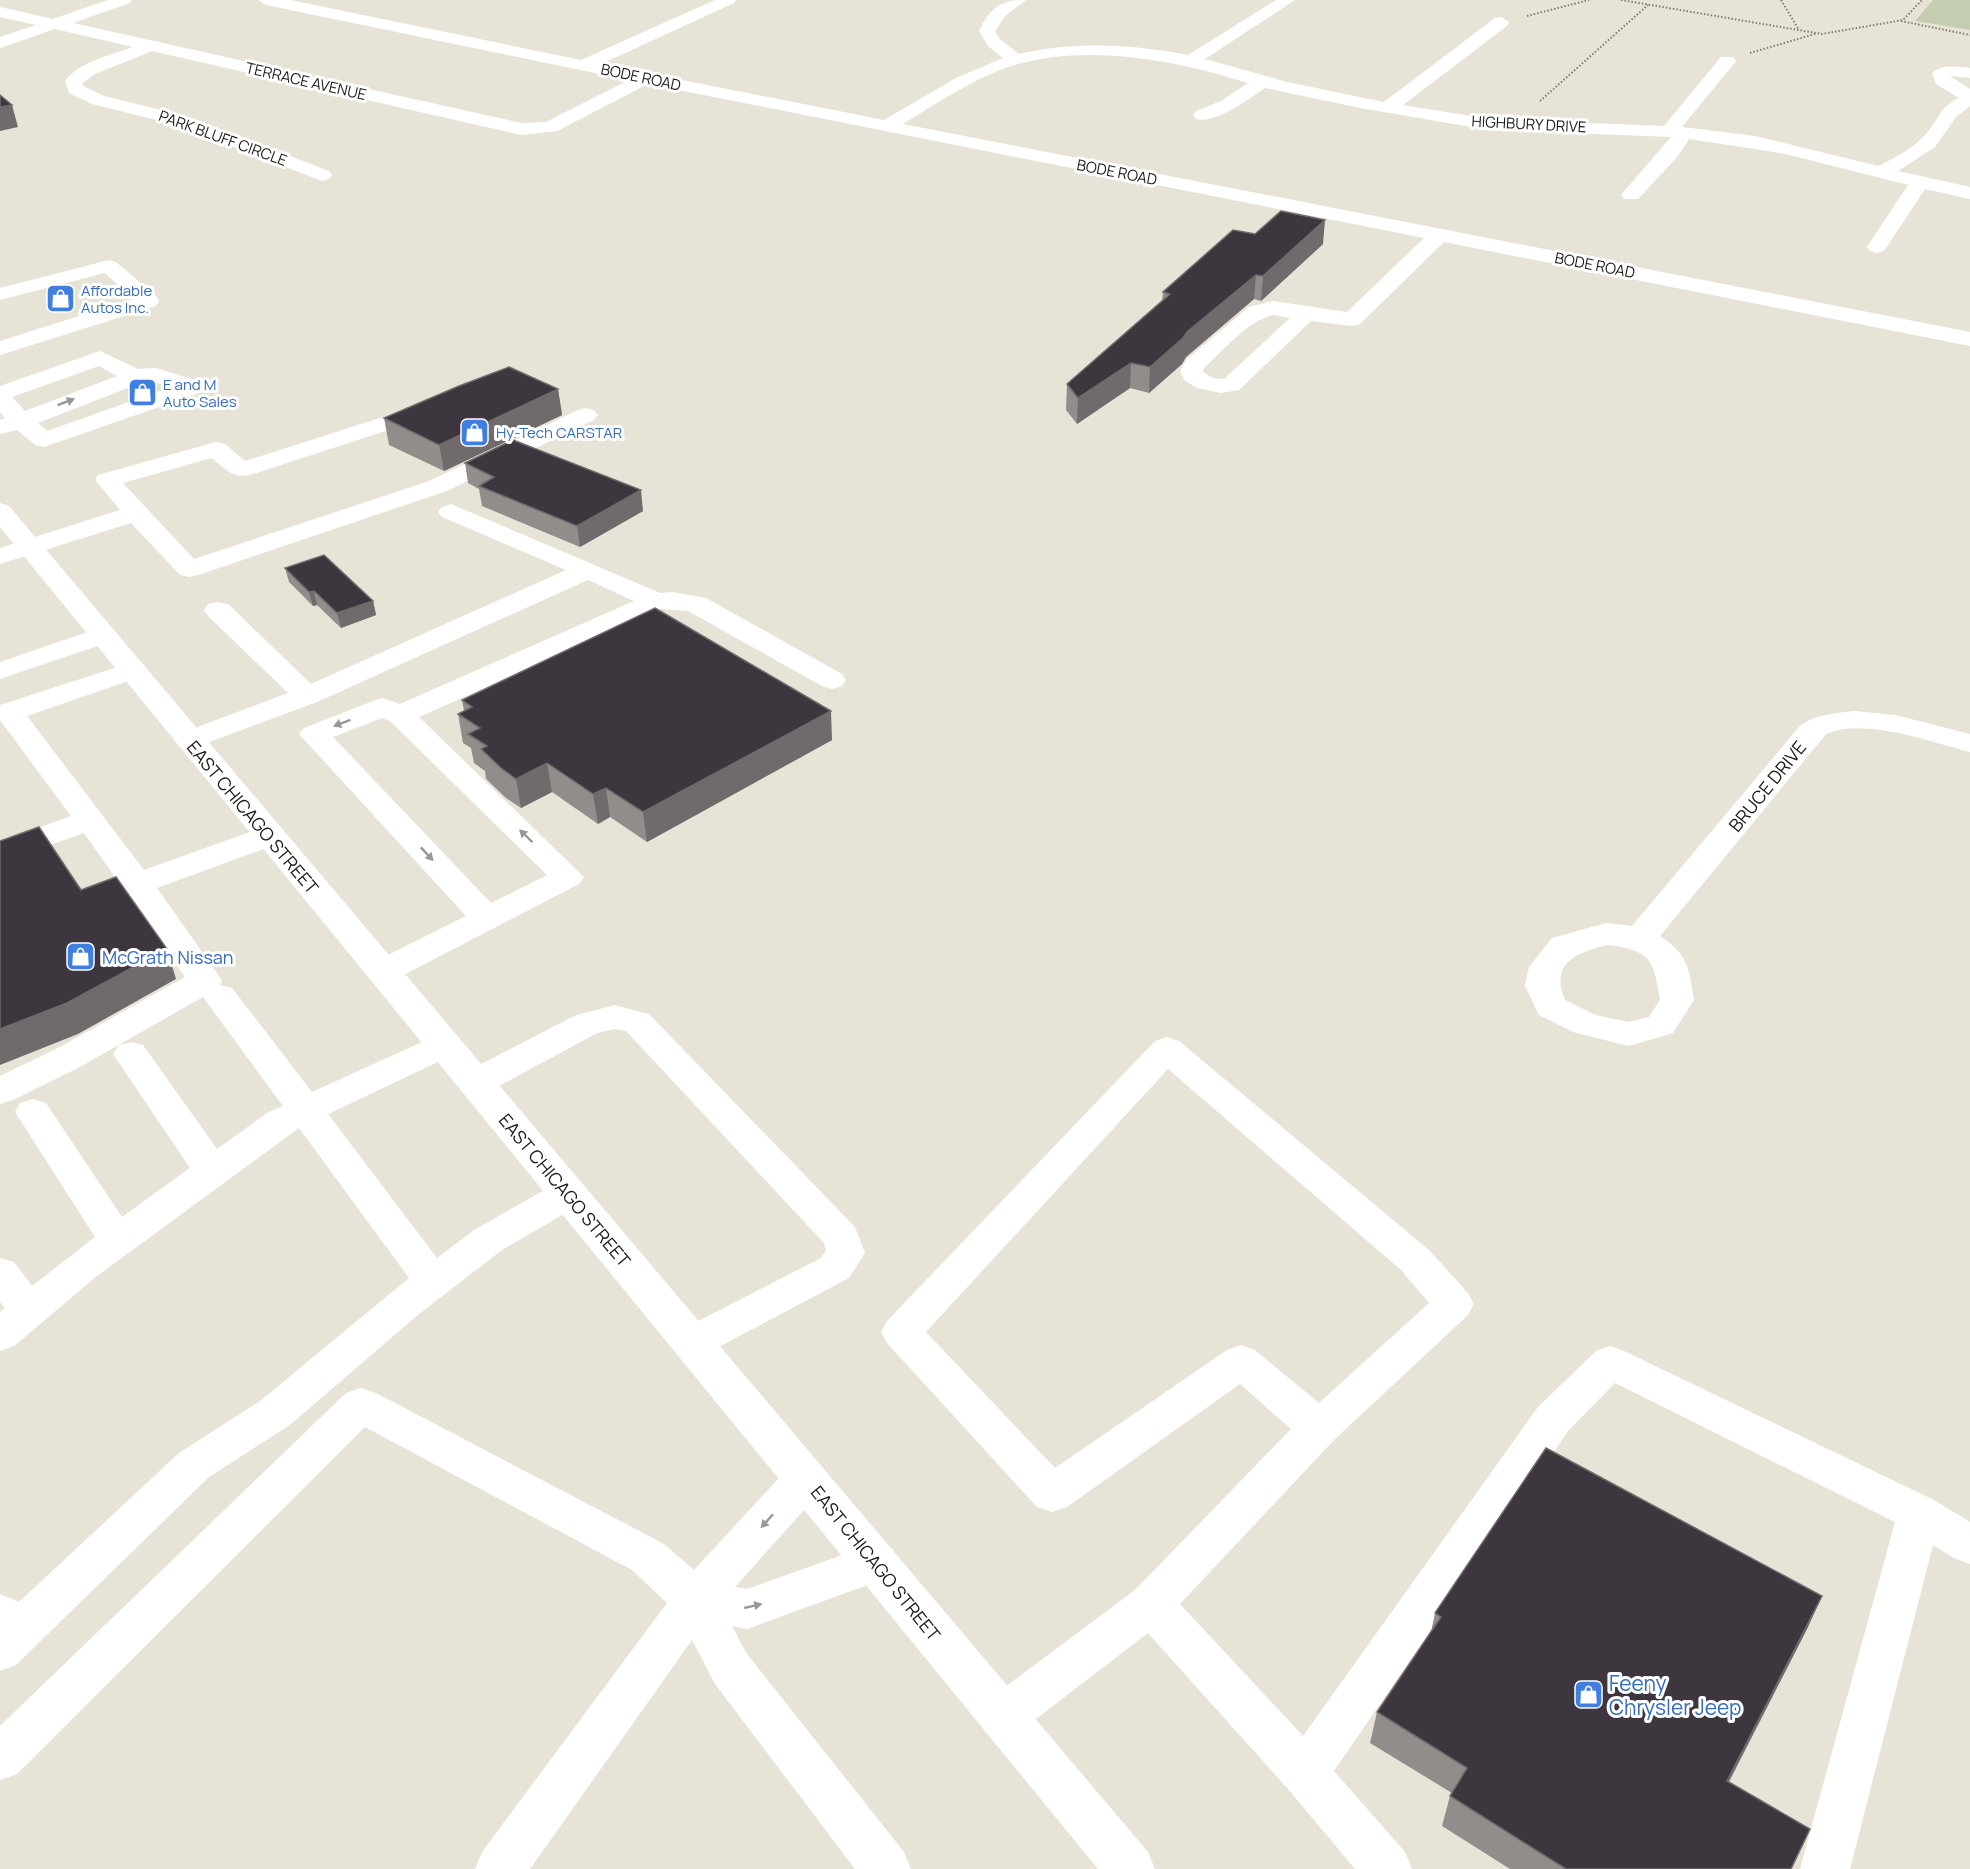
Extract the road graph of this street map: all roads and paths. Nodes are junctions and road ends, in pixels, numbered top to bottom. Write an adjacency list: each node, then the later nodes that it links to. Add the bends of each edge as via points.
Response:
1 (124, 0): 15 (street)
2 (266, 0): 25 (street, BODE ROAD)
3 (728, 0): 25 (street)
4 (1018, 0): 22 (street, via 992,19 987,31 994,42)
5 (1287, 0): 23 (street)
6 (1589, 0): 12 (path)
7 (1621, 0): 10 (path)
8 (1780, 0): 16 (path)
9 (1922, 0): 13 (path)
10 (1648, 5): 16 (path); 30 (path)
11 (0, 12): 15 (street, TERRACE AVENUE)
12 (1526, 17)
13 (1901, 21): 17 (path); 18 (path)
14 (1501, 22): 31 (street)
15 (54, 25): 19 (street); 20 (street, TERRACE AVENUE)
16 (1800, 30): 17 (path)
17 (1818, 33): 21 (path)
18 (1970, 35)
19 (0, 44)
20 (150, 46): 27 (street, TERRACE AVENUE, via 509,127 538,129 558,124); 36 (street, PARK BLUFF CIRCLE, via 89,70 77,78 73,87 84,96 183,121)
21 (1747, 54)
22 (1015, 58): 23 (street, HIGHBURY DRIVE, via 1111,53); 33 (street, HIGHBURY DRIVE, via 971,76)
23 (1191, 60): 28 (street, HIGHBURY DRIVE)
24 (1727, 62): 34 (street)
25 (585, 65): 27 (street, BODE ROAD)
26 (1970, 73): 29 (street, via 1941,74 1942,80)
27 (646, 78): 33 (street, BODE ROAD)
28 (1263, 81): 31 (street, HIGHBURY DRIVE); 32 (street, via 1227,105)
29 (1970, 99): 35 (street, via 1953,108 1930,142)
30 (1539, 102)
31 (1389, 107): 34 (street, HIGHBURY DRIVE, via 1527,127)
32 (1202, 115)
33 (887, 126): 40 (street, BODE ROAD)
34 (1677, 131): 35 (street, HIGHBURY DRIVE, via 1777,146); 39 (street, via 1671,152)
35 (1879, 172): 37 (street, HIGHBURY DRIVE)
36 (322, 175)
37 (1919, 183): 38 (street, HIGHBURY DRIVE); 41 (street)
38 (1970, 192)
39 (1631, 195)
40 (1440, 234): 44 (street, via 1352,319); 46 (street, BODE ROAD)
41 (1877, 247)
42 (0, 294): 45 (street, via 109,266 148,301)
43 (8, 314): 45 (street)
44 (1306, 314): 44 (street, via 1232,386 1210,384 1192,375 1196,364 1251,314 1273,308)
45 (32, 338): 47 (street)
46 (1970, 339)
47 (0, 348)
48 (135, 376): 49 (street, via 100,358); 52 (street, one-way to 48); 52 (street, via 154,374 194,387 44,440)
49 (0, 396): 52 (street)
50 (555, 401): 55 (street, via 586,415 438,486 189,569)
51 (445, 404): 55 (street, via 241,470 216,449 107,480)
52 (10, 424)
53 (0, 511): 56 (street, EAST CHICAGO STREET)
54 (451, 512): 57 (street)
55 (136, 513): 56 (street)
56 (15, 551): 60 (street, EAST CHICAGO STREET)
57 (588, 570): 58 (street); 63 (street)
58 (657, 601): 64 (street, via 696,604); 66 (street)
59 (218, 610): 65 (street)
60 (102, 635): 61 (street, EAST CHICAGO STREET); 62 (street)
61 (133, 670): 67 (street); 68 (street, EAST CHICAGO STREET)
62 (0, 671)
63 (346, 679): 65 (street); 66 (street)
64 (832, 680)
65 (307, 696): 68 (street)
66 (391, 711): 74 (street, one-way to 66, via 568,877); 74 (street, one-way to 74, via 314,734)
67 (4, 715): 70 (street)
68 (189, 740): 71 (street, EAST CHICAGO STREET)
69 (1970, 743): 75 (street, BRUCE DRIVE, via 1886,723 1849,720 1817,727)
70 (90, 820): 72 (street); 73 (street)
71 (269, 836): 73 (street); 76 (street, EAST CHICAGO STREET)
72 (0, 853)
73 (138, 884): 81 (street, via 205,981 68,1059)
74 (488, 919): 76 (street)
75 (1640, 938)
76 (382, 972): 78 (street, EAST CHICAGO STREET)
77 (220, 996): 82 (street)
78 (445, 1045): 80 (street, EAST CHICAGO STREET); 82 (street)
79 (131, 1054): 84 (street)
80 (475, 1083): 85 (street, EAST CHICAGO STREET); 91 (street, via 586,1024 614,1017 637,1022 841,1237 846,1253 835,1268)
81 (0, 1091)
82 (303, 1110): 84 (street); 88 (street)
83 (33, 1112): 86 (street)
84 (212, 1171): 86 (street)
85 (568, 1194): 88 (street, via 488,1240); 91 (street, EAST CHICAGO STREET)
86 (117, 1240): 89 (street)
87 (0, 1273): 89 (street)
88 (433, 1281): 99 (street, via 275,1413 194,1465)
89 (29, 1310): 90 (street)
90 (0, 1335)
91 (693, 1342): 93 (street, EAST CHICAGO STREET)
92 (1319, 1428): 92 (street, via 1454,1304 1415,1260 1167,1049 901,1332 1052,1494 1240,1361); 98 (street)
93 (806, 1478): 96 (street, EAST CHICAGO STREET); 97 (street, one-way to 97)
94 (1919, 1513): 95 (street); 102 (street, via 1610,1362 1548,1426); 107 (street)
95 (1970, 1545)
96 (876, 1562): 97 (street, one-way to 96, via 747,1609); 100 (street, EAST CHICAGO STREET)
97 (695, 1600): 101 (street, via 648,1557 361,1405); 103 (street); 104 (street, via 731,1669)
98 (1151, 1604): 100 (street); 102 (street)
99 (8, 1631)
100 (1002, 1717): 105 (street, EAST CHICAGO STREET)
101 (0, 1758)
102 (1305, 1773): 106 (street)
103 (500, 1869)
104 (886, 1869)
105 (1130, 1869)
106 (1387, 1869)
107 (1825, 1869)

